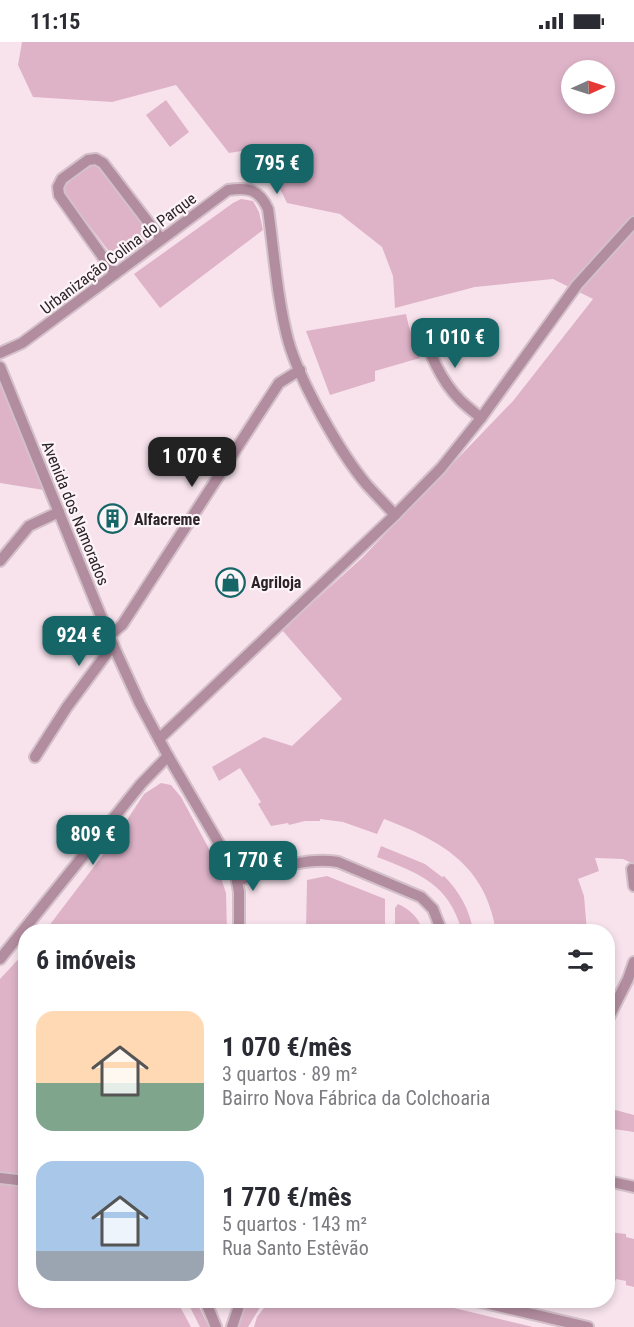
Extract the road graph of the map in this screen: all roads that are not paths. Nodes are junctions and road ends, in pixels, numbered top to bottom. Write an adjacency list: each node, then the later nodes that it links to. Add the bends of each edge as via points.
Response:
1 (634, 222): 8 (street, via 577,285)
2 (161, 240): 3 (street, Urbanização Colina do Parque); 3 (street, via 103,163 88,160 62,179 59,195); 7 (street, Urbanização Colina do Parque, via 228,190 247,188 263,198 268,209 288,342)
3 (115, 273): 5 (street, Urbanização Colina do Parque, via 22,343)
4 (420, 326): 8 (street, via 445,380)
5 (0, 353)
6 (0, 367): 9 (street, Avenida dos Namorados)
7 (300, 370): 10 (street, Urbanização Colina do Parque, via 343,450 366,484); 12 (street, via 279,383)
8 (481, 418): 10 (street, via 441,468)
9 (59, 512): 11 (street, via 29,526); 12 (street, Avenida dos Namorados)
10 (395, 515): 13 (street)
11 (0, 561)
12 (111, 641): 13 (street, Avenida dos Namorados); 15 (street)
13 (159, 739): 14 (street, Avenida dos Namorados)
14 (168, 756): 17 (street, Avenida dos Namorados, via 229,860); 19 (street)
15 (36, 757)
16 (632, 868): 18 (street)
17 (237, 881): 20 (street, Avenida dos Namorados); 21 (street, via 286,867 326,860 338,862 421,897 433,909)
18 (634, 886)
19 (28, 924)
20 (239, 924)
21 (439, 924)
22 (18, 937): 23 (street)
23 (0, 959)
24 (634, 962): 25 (street)
25 (615, 1005)
26 (0, 1178): 27 (street)
27 (18, 1180)
28 (615, 1183): 29 (street)
29 (634, 1187)
30 (208, 1308): 33 (street)
31 (239, 1308): 34 (street)
32 (505, 1308): 35 (street)
33 (216, 1327)
34 (232, 1327)
35 (588, 1327)

